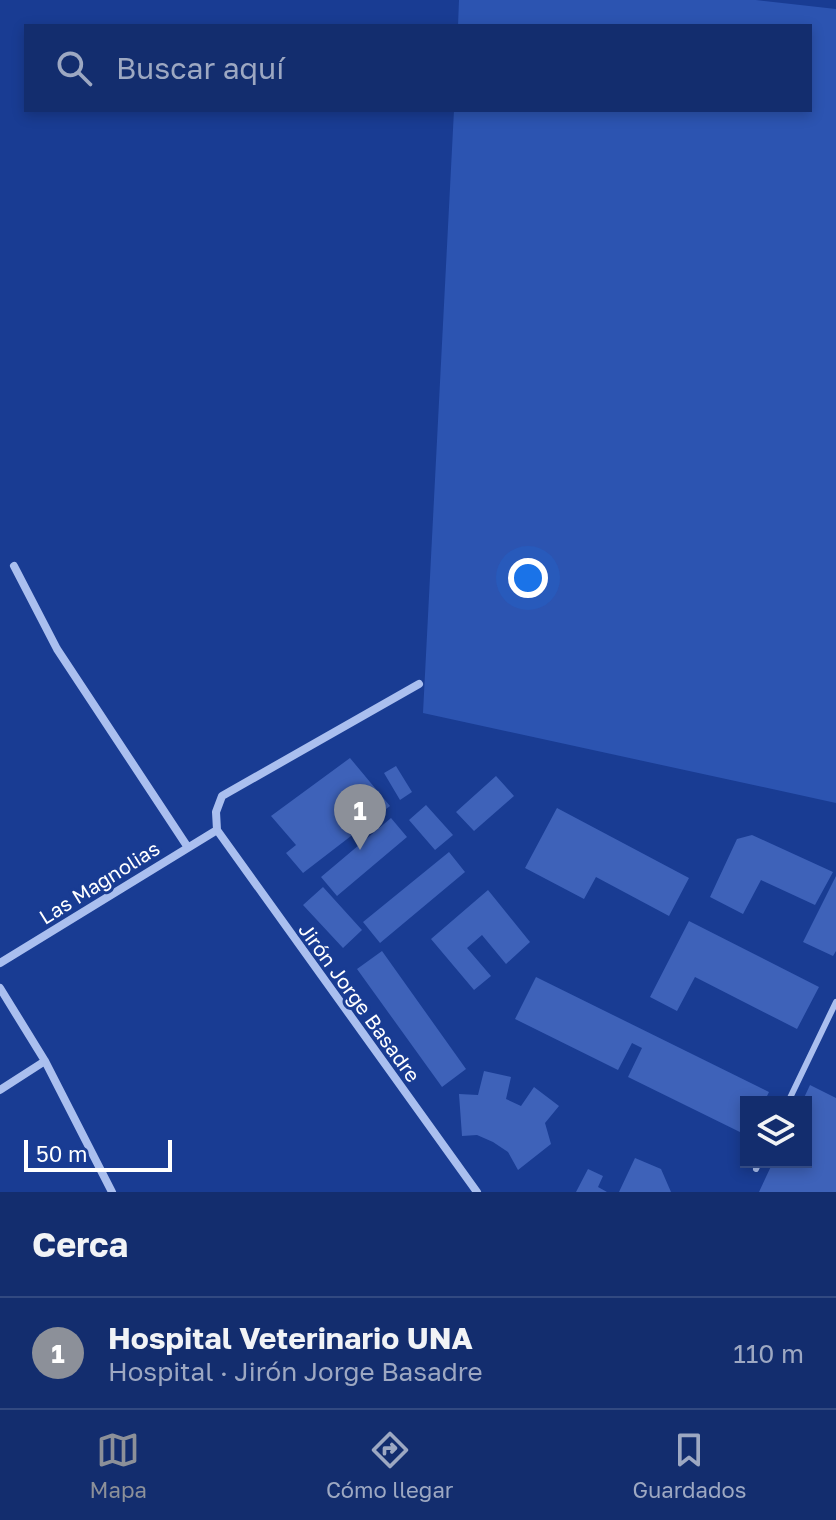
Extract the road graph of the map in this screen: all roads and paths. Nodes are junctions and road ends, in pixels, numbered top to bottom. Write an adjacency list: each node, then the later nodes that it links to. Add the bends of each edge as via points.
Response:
1 (14, 566): 4 (street, via 57,649)
2 (419, 684): 3 (street, via 222,796)
3 (217, 830): 4 (street, Las Magnolias); 12 (street, Jirón Jorge Basadre)
4 (187, 846): 5 (street, Las Magnolias)
5 (0, 963)
6 (0, 988): 8 (street)
7 (836, 1002): 10 (lane)
8 (45, 1061): 9 (street); 11 (street)
9 (0, 1090)
10 (791, 1096)
11 (112, 1192)
12 (477, 1192)

